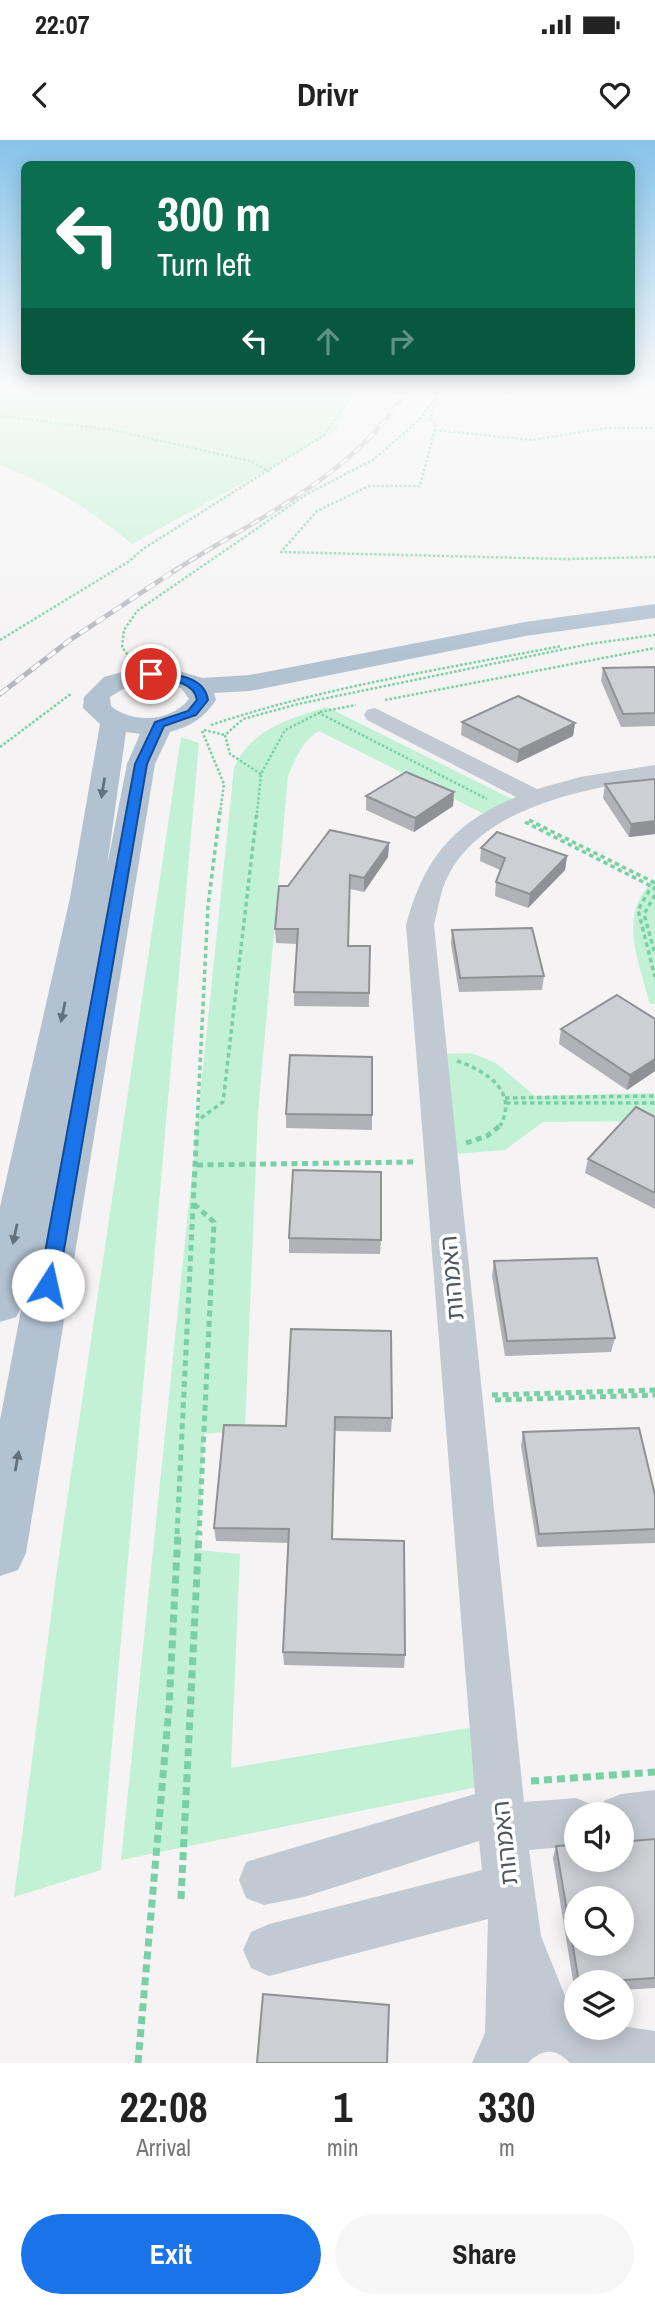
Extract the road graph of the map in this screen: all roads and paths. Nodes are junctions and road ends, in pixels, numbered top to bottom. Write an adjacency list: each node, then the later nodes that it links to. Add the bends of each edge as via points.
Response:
1 (267, 474): 8 (path)
2 (346, 474): 10 (path, via 307,494 137,611 124,630 122,647 132,658)
3 (423, 474): 4 (path, via 420,486 369,486 317,511 281,552)
4 (655, 557)
5 (655, 611): 12 (main road, via 525,629)
6 (655, 622): 12 (main road)
7 (655, 633): 19 (path, via 243,719 225,735 230,754); 48 (path, via 562,646 324,693 202,729 224,784 208,906 169,1707)
8 (0, 640)
9 (655, 648): 13 (path)
10 (122, 662)
11 (82, 686): 17 (path)
12 (198, 697): 15 (main road, via 181,678 140,675 112,683 100,692 96,702 101,713); 16 (main road, via 183,718)
13 (375, 706): 14 (path); 20 (street)
14 (319, 713): 19 (path, via 285,730); 20 (path)
15 (114, 720): 16 (main road); 32 (main road, one-way to 32, via 84,910)
16 (159, 724): 36 (main road, one-way to 16, via 141,764)
17 (0, 747)
18 (655, 772): 20 (street, האמהות, via 596,779)
19 (261, 774): 31 (path, via 222,1102 201,1115)
20 (516, 806): 21 (path); 25 (path, via 655,888 638,909); 26 (street, האמהות, via 470,833 428,887 420,925)
21 (655, 883)
22 (655, 895): 23 (path, via 644,914)
23 (654, 945): 24 (path)
24 (655, 954)
25 (655, 977)
26 (432, 1057): 28 (path, via 476,1067 494,1080); 30 (street, האמהות)
27 (655, 1096): 28 (path)
28 (506, 1100): 29 (path); 30 (path, via 508,1110 501,1128 489,1137)
29 (655, 1103)
30 (441, 1153): 31 (path); 35 (street, האמהות)
31 (197, 1164): 43 (path, via 194,1207 214,1222)
32 (0, 1305)
33 (655, 1390): 35 (path)
34 (655, 1395): 35 (path)
35 (463, 1398): 38 (street, האמהות)
36 (0, 1553)
37 (655, 1772): 38 (path)
38 (500, 1807): 41 (street); 42 (street, via 304,1872); 44 (street, האמהות)
39 (655, 1814): 40 (street)
40 (634, 1816)
41 (564, 1820)
42 (264, 1880)
43 (181, 1899)
44 (513, 1911): 45 (street); 46 (street, האמהות)
45 (269, 1950)
46 (550, 2047): 47 (street)
47 (655, 2058)
48 (138, 2063)

